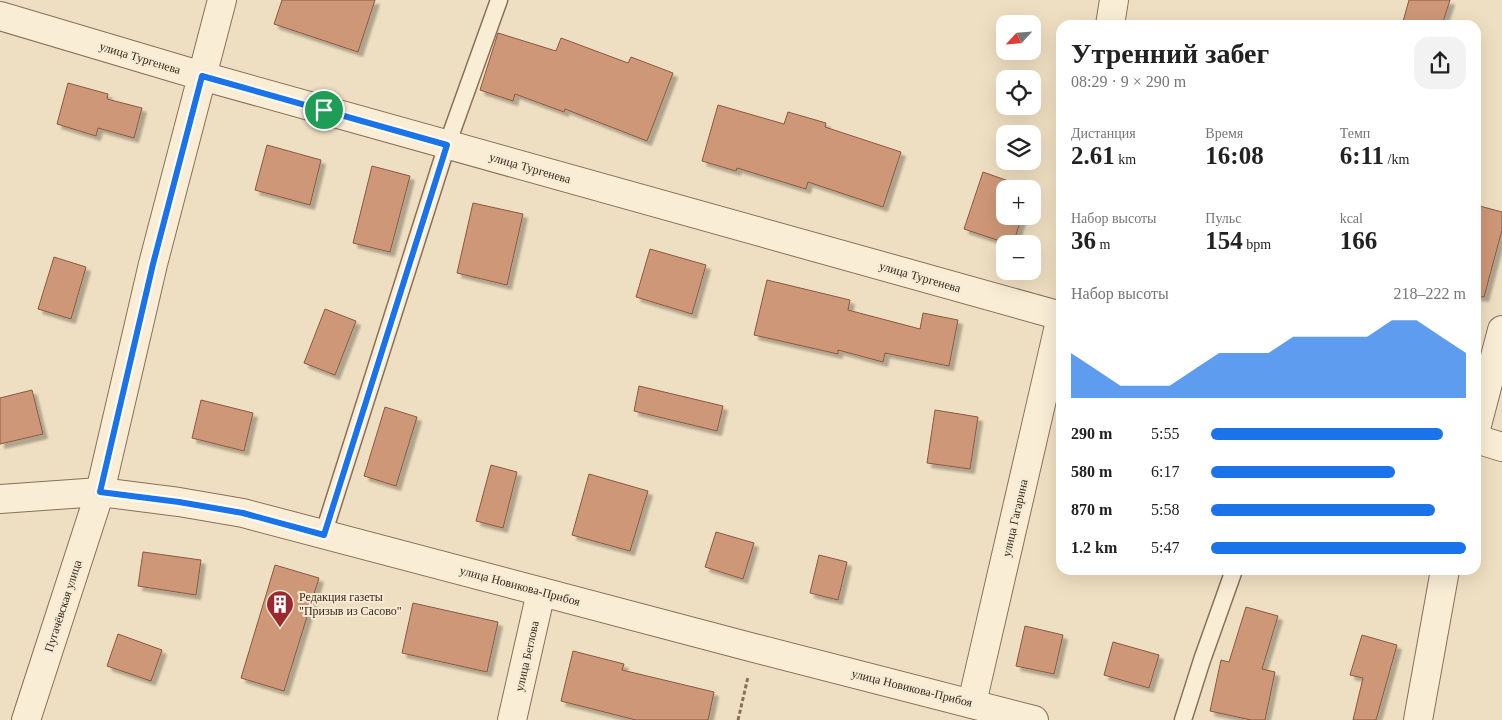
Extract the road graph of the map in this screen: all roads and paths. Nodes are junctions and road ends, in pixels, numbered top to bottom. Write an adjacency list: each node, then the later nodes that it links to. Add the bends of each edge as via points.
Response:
1 (222, 0): 6 (street, Пугачёвская улица)
2 (499, 0): 7 (lane)
3 (1114, 0): 5 (street)
4 (0, 16): 6 (street, улица Тургенева)
5 (1111, 20)
6 (202, 76): 7 (street, улица Тургенева); 14 (street, Пугачёвская улица, via 153,264)
7 (447, 145): 8 (street, улица Тургенева); 16 (lane)
8 (1056, 316)
9 (1502, 330): 11 (street)
10 (1056, 339): 21 (street, улица Гагарина)
11 (1481, 410)
12 (1481, 441): 13 (street)
13 (1502, 447)
14 (100, 492): 15 (street, улица Новикова-Прибоя); 16 (street, улица Новикова-Прибоя, via 243,513); 22 (street, Пугачёвская улица)
15 (0, 498)
16 (324, 535): 19 (street, улица Новикова-Прибоя)
17 (1232, 575): 26 (lane)
18 (1445, 575): 27 (street)
19 (542, 592): 20 (street, улица Новикова-Прибоя); 23 (street, улица Беглова)
20 (754, 648): 21 (street, улица Новикова-Прибоя); 24 (path)
21 (970, 712): 25 (street, улица Новикова-Прибоя)
22 (26, 720)
23 (512, 720)
24 (738, 720)
25 (1034, 720)
26 (1183, 720)
27 (1418, 720)

